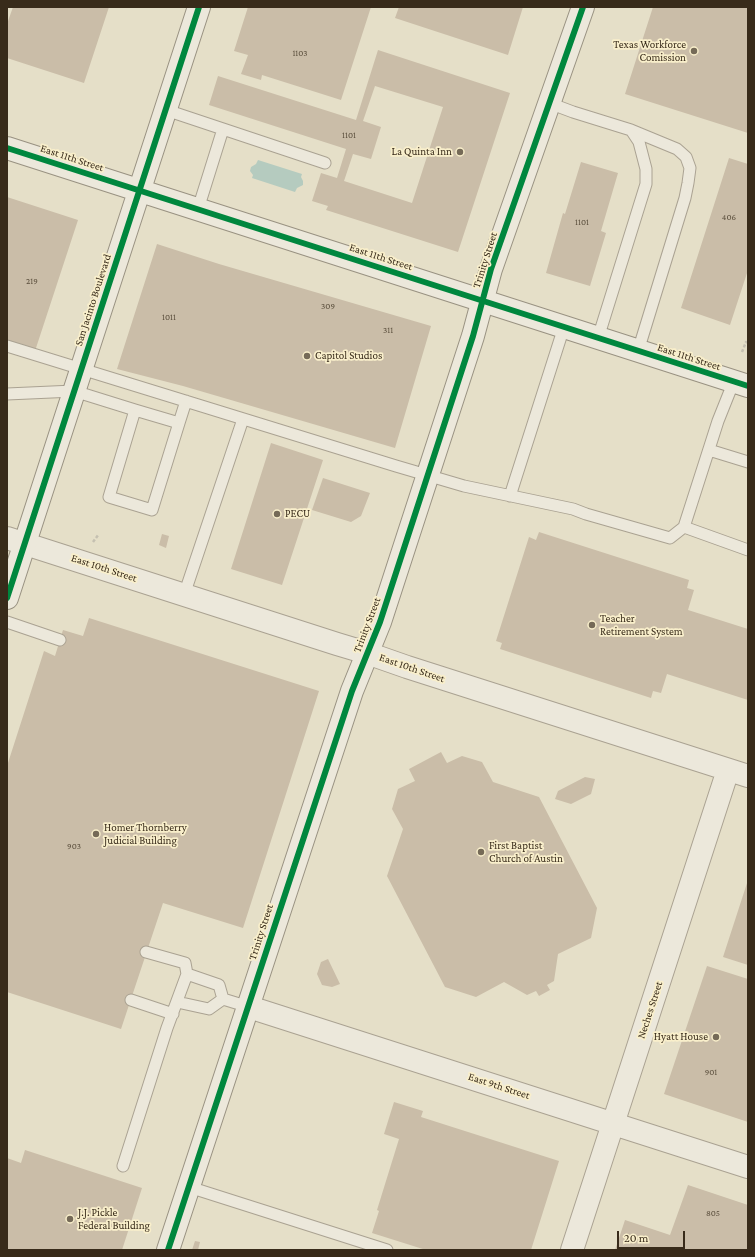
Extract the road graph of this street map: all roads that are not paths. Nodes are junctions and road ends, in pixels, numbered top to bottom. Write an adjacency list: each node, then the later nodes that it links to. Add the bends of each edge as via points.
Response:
1 (199, 7): 4 (main road, San Jacinto Boulevard)
2 (583, 7): 3 (main road, Trinity Street)
3 (549, 103): 6 (lane); 11 (main road, Trinity Street)
4 (166, 110): 5 (lane); 9 (main road, San Jacinto Boulevard)
5 (223, 129): 8 (lane); 10 (lane)
6 (631, 130): 13 (lane, via 639,142 646,169 646,184); 15 (lane, via 677,150 686,157 690,168 685,198)
7 (7, 148): 9 (main road, East 11th Street)
8 (325, 163)
9 (140, 190): 10 (main road, East 11th Street); 16 (main road, San Jacinto Boulevard)
10 (198, 209): 11 (main road, East 11th Street)
11 (482, 301): 12 (main road, East 11th Street); 26 (main road, Trinity Street)
12 (564, 327): 13 (main road, East 11th Street); 27 (lane)
13 (598, 338): 15 (main road, East 11th Street)
14 (7, 346): 16 (lane)
15 (638, 351): 17 (main road, East 11th Street)
16 (81, 369): 18 (main road, San Jacinto Boulevard); 20 (lane)
17 (741, 384): 24 (lane, via 718,421)
18 (74, 391): 19 (lane); 21 (lane); 29 (main road, San Jacinto Boulevard)
19 (7, 394)
20 (186, 401): 22 (lane); 23 (lane)
21 (135, 410): 23 (lane); 23 (lane, via 109,497 152,510)
22 (243, 419): 26 (lane); 31 (lane)
23 (179, 424)
24 (709, 450): 25 (lane); 28 (lane)
25 (748, 462)
26 (428, 475): 27 (lane); 35 (main road, Trinity Street, via 380,622)
27 (510, 496): 28 (lane, via 573,509 670,538)
28 (684, 527): 30 (lane)
29 (16, 541): 31 (main road, East 10th Street); 32 (main road, San Jacinto Boulevard)
30 (748, 550)
31 (184, 595): 35 (main road, East 10th Street)
32 (7, 598)
33 (7, 622): 34 (lane)
34 (60, 640)
35 (367, 653): 36 (main road, East 10th Street); 42 (main road, Trinity Street, via 352,691)
36 (738, 773): 44 (main road, Neches Street)
37 (146, 952): 38 (lane, via 185,963)
38 (187, 974): 39 (lane, via 218,985); 41 (lane)
39 (223, 999): 41 (lane, via 209,1009); 42 (lane)
40 (131, 1000): 43 (lane)
41 (177, 1002): 43 (lane)
42 (249, 1007): 44 (main road, East 9th Street); 47 (main road, Trinity Street)
43 (173, 1014): 45 (lane)
44 (613, 1123): 46 (main road, East 9th Street); 50 (main road, Neches Street)
45 (123, 1166)
46 (748, 1167)
47 (189, 1187): 48 (main road, Trinity Street); 49 (lane)
48 (168, 1250)
49 (387, 1250)
50 (572, 1250)

